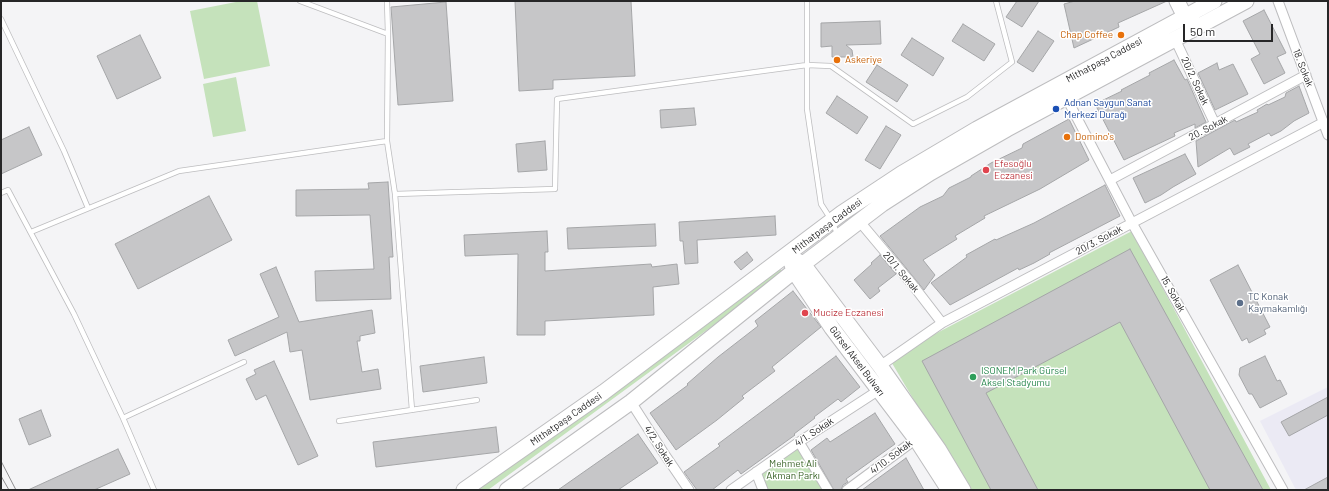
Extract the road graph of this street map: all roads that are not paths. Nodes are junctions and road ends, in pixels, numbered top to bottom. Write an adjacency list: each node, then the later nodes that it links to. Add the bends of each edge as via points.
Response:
1 (300, 1): 12 (lane)
2 (387, 1): 12 (lane)
3 (807, 1): 14 (lane)
4 (996, 1): 14 (lane, via 1012,62 966,97 913,124 831,66)
5 (1177, 1): 9 (main road)
6 (1214, 1): 9 (main road, Mithatpaşa Caddesi)
7 (1246, 1): 11 (main road, Mithatpaşa Caddesi)
8 (1278, 1): 15 (street, 18. Sokak)
9 (1185, 17): 11 (main road); 25 (main road, Mithatpaşa Caddesi, via 977,129 901,174)
10 (1, 19): 24 (lane)
11 (1202, 24): 13 (main road, Mithatpaşa Caddesi)
12 (388, 34): 20 (lane)
13 (1175, 39): 16 (main road, Mithatpaşa Caddesi); 18 (street, 20/2. Sokak)
14 (807, 65): 23 (lane, via 557,99 555,189); 25 (lane, via 807,109 821,204)
15 (1306, 75): 17 (street, 18. Sokak); 18 (street, 20. Sokak)
16 (1066, 97): 21 (street, 15. Sokak); 26 (main road, Mithatpaşa Caddesi, via 930,174 882,204)
17 (1324, 122): 19 (street, 18. Sokak); 27 (street, 20/3. Sokak)
18 (1215, 124): 21 (street, 20. Sokak)
19 (1328, 135)
20 (387, 141): 23 (lane); 24 (lane, via 179,171)
21 (1110, 180): 27 (street, 15. Sokak)
22 (1, 193): 28 (lane, via 8,190)
23 (395, 194): 38 (lane)
24 (88, 208): 28 (lane)
25 (832, 221): 29 (lane, via 836,231); 30 (main road, Mithatpaşa Caddesi)
26 (860, 222): 29 (main road, Mithatpaşa Caddesi); 32 (street, 20/1. Sokak)
27 (1132, 222): 32 (street, 20/3. Sokak); 54 (street, 15. Sokak)
28 (31, 232): 39 (lane, via 74,314)
29 (835, 240): 31 (main road, Mithatpaşa Caddesi)
30 (788, 255): 31 (main road, Gürsel Aksel Bulvarı); 45 (main road, Mithatpaşa Caddesi, via 604,392)
31 (798, 268): 34 (main road, Gürsel Aksel Bulvarı); 35 (main road, Gürsel Aksel Bulvarı, via 832,328); 37 (main road, Mithatpaşa Caddesi)
32 (942, 323): 34 (street, 20/3. Sokak)
33 (244, 362): 39 (lane)
34 (880, 366): 35 (main road); 53 (main road, Gürsel Aksel Bulvarı, via 939,450)
35 (879, 390): 41 (main road, Gürsel Aksel Bulvarı); 42 (street, 4/1. Sokak)
36 (477, 400): 38 (lane)
37 (631, 402): 46 (main road, Mithatpaşa Caddesi); 47 (street, 4/2. Sokak)
38 (412, 410): 40 (lane)
39 (123, 418): 44 (lane)
40 (339, 421)
41 (916, 439): 51 (street, 4/10. Sokak); 52 (main road, Gürsel Aksel Bulvarı)
42 (799, 442): 43 (street, 4/1. Sokak); 50 (street)
43 (756, 472): 48 (street, 4/1. Sokak); 49 (street)
44 (154, 490)
45 (464, 490)
46 (507, 490)
47 (689, 490)
48 (731, 490)
49 (763, 490)
50 (828, 490)
51 (847, 490)
52 (949, 490)
53 (963, 490)
54 (1283, 490)

